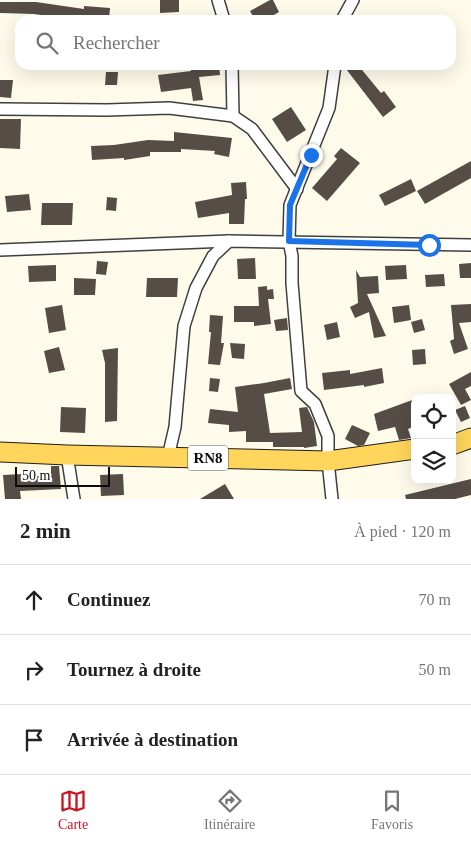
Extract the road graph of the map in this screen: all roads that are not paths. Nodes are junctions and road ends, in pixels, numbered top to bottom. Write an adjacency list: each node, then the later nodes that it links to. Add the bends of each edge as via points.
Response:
1 (218, 0): 3 (street)
2 (353, 0): 4 (street)
3 (222, 15)
4 (345, 15)
5 (232, 70): 8 (street)
6 (334, 70): 9 (street, via 329,108)
7 (0, 109): 8 (street, via 169,108)
8 (233, 116): 9 (street, via 252,129)
9 (297, 189): 11 (street, via 290,205)
10 (229, 241): 11 (street); 13 (street); 19 (street, via 213,256 196,288 184,326 175,427)
11 (289, 241): 12 (street); 20 (street, via 301,391 315,404 328,436)
12 (471, 246)
13 (0, 250)
14 (471, 438): 15 (main road)
15 (456, 444)
16 (411, 450): 20 (main road, RN8)
17 (0, 452): 18 (main road, RN8)
18 (66, 455): 19 (main road, RN8); 21 (street)
19 (168, 457): 20 (main road, RN8)
20 (328, 460): 22 (street)
21 (74, 499)
22 (332, 499)

